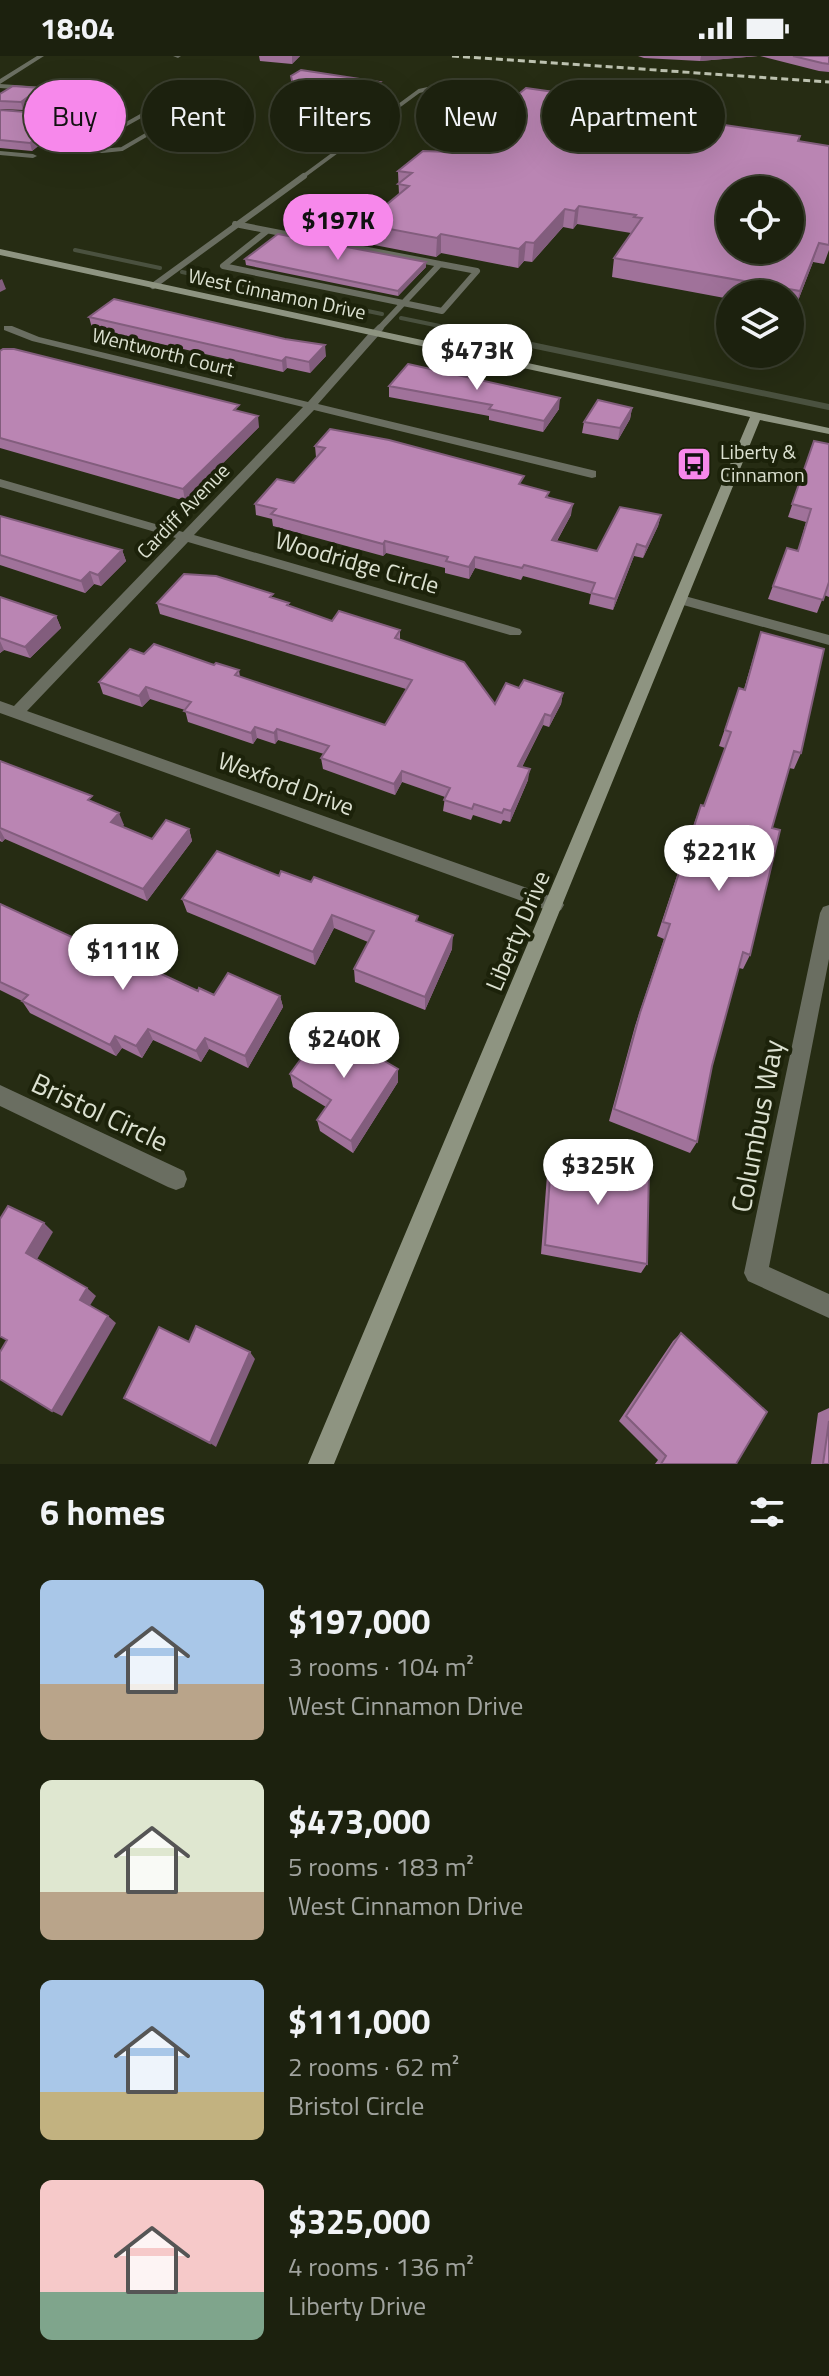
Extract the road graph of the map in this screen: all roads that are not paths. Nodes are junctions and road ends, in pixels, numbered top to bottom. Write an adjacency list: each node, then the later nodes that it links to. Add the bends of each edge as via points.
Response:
1 (41, 56): 2 (street)
2 (0, 84): 3 (lane)
3 (24, 86)
4 (528, 99): 10 (lane, via 437,87 419,91)
5 (12, 114): 6 (street)
6 (24, 115)
7 (122, 124): 7 (lane, via 182,93 211,97 122,149 87,146)
8 (0, 153): 9 (street)
9 (33, 156)
10 (235, 224): 11 (lane); 14 (lane)
11 (267, 231): 13 (lane); 15 (lane, via 223,266)
12 (0, 252): 14 (main road, West Cinnamon Drive)
13 (440, 264): 15 (lane); 15 (lane, via 477,271 442,311)
14 (153, 286): 17 (main road, West Cinnamon Drive)
15 (403, 303): 17 (lane)
16 (8, 328): 18 (street, Wentworth Court)
17 (375, 333): 18 (street, Cardiff Avenue); 19 (main road, West Cinnamon Drive)
18 (309, 408): 21 (street, Wentworth Court); 23 (street, Cardiff Avenue)
19 (756, 416): 20 (main road, West Cinnamon Drive); 24 (main road, Liberty Drive)
20 (829, 431)
21 (592, 474)
22 (0, 483): 23 (street, Woodridge Circle)
23 (186, 536): 25 (street, Woodridge Circle); 27 (street, Cardiff Avenue)
24 (681, 600): 26 (street); 28 (main road, Liberty Drive)
25 (515, 632)
26 (829, 640)
27 (8, 710): 28 (street, Wexford Drive)
28 (555, 905): 33 (main road, Liberty Drive)
29 (829, 913): 32 (street, Columbus Way, via 756,1273)
30 (0, 1095): 31 (street, Bristol Circle)
31 (176, 1179)
32 (829, 1306)
33 (321, 1464)

